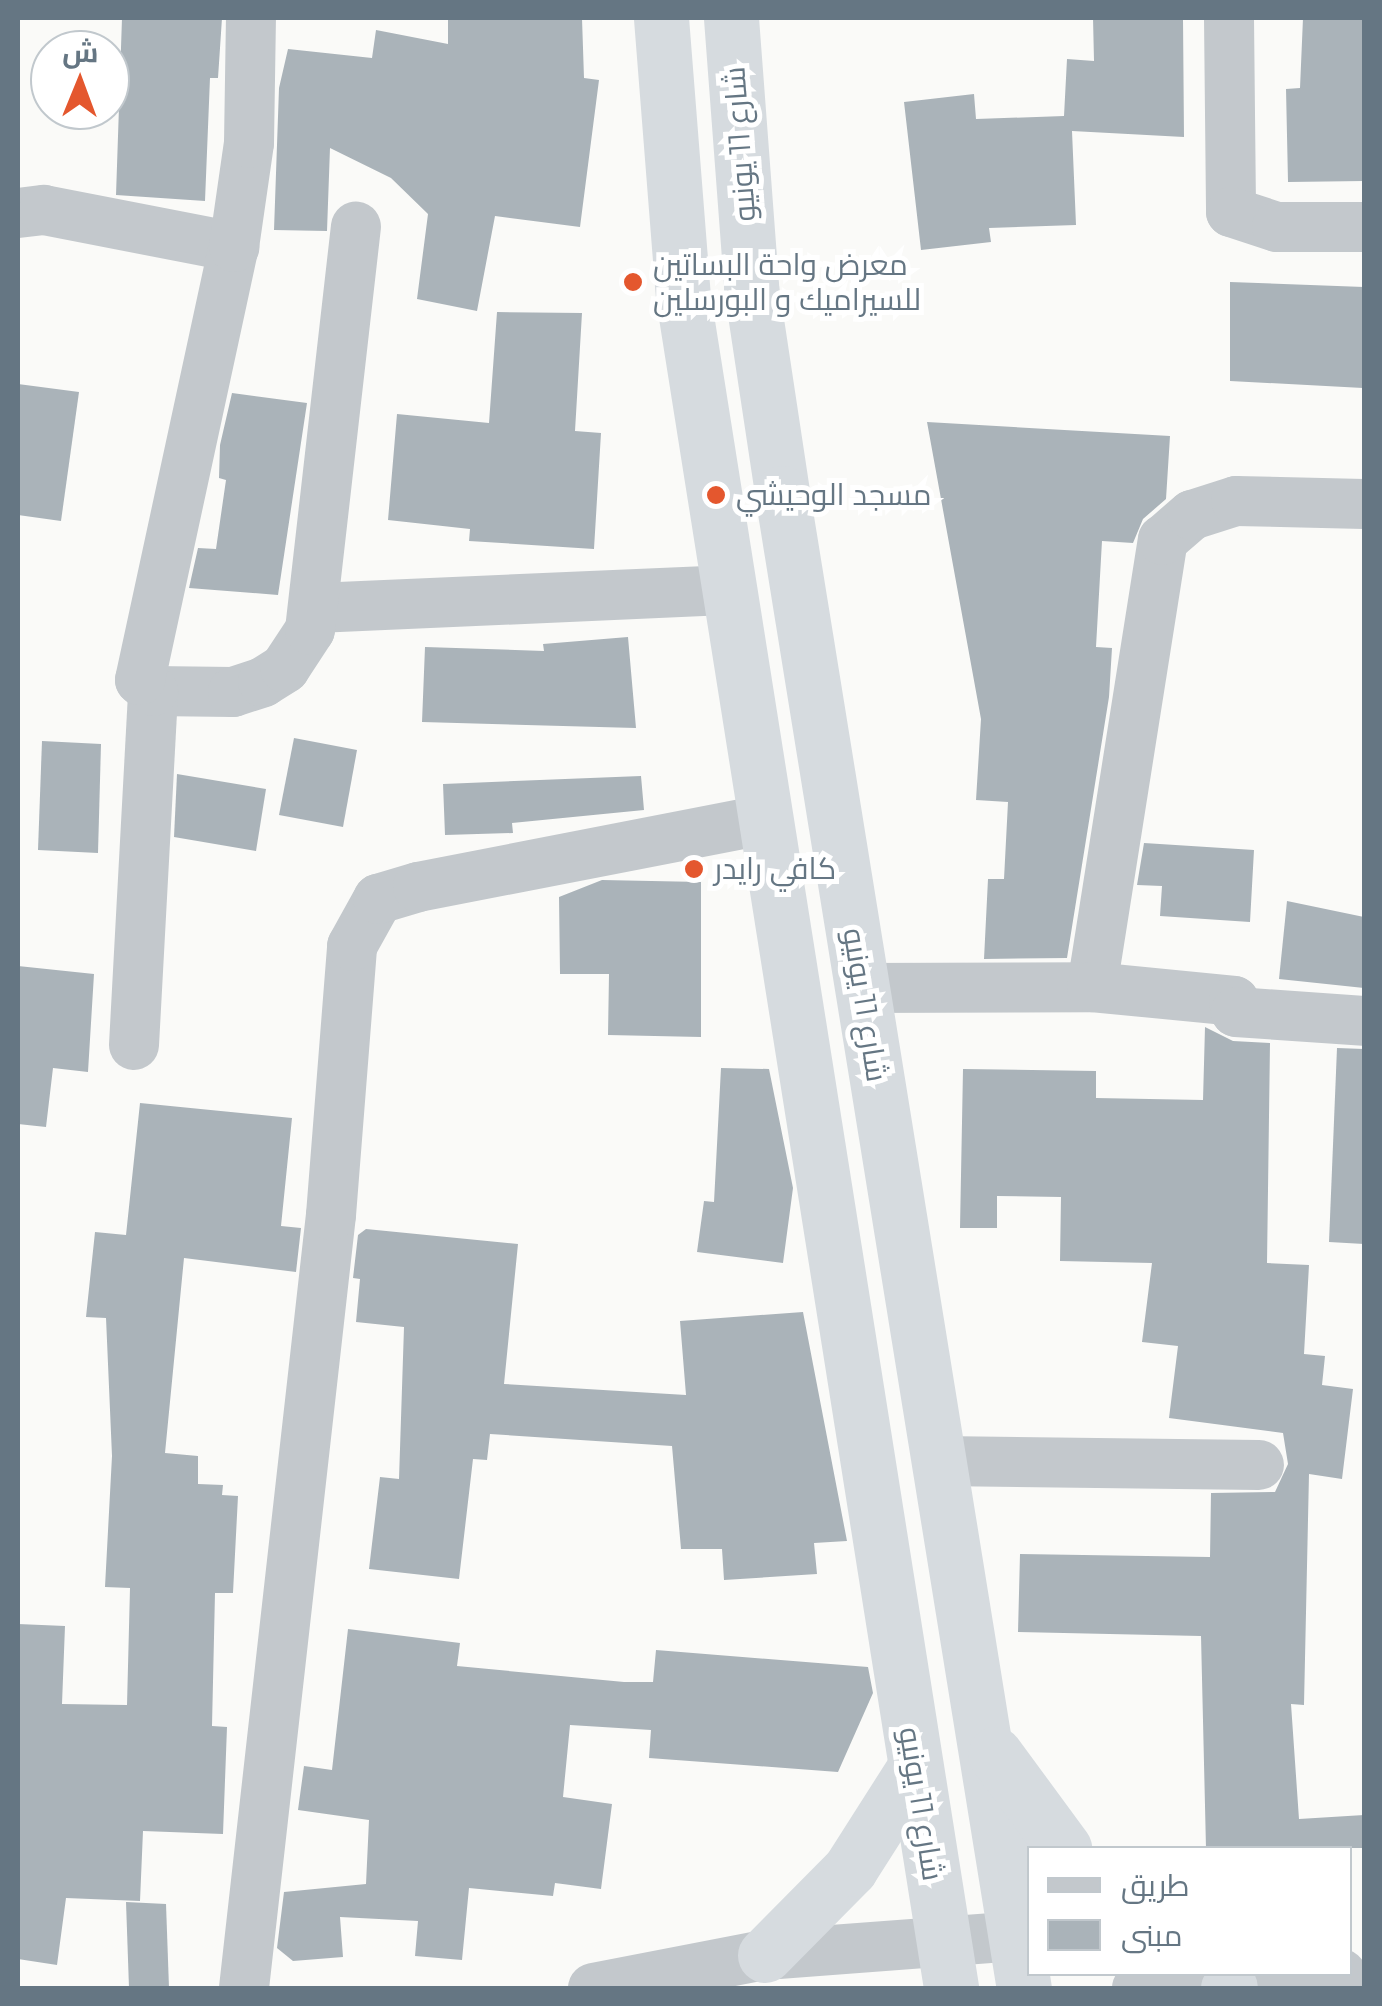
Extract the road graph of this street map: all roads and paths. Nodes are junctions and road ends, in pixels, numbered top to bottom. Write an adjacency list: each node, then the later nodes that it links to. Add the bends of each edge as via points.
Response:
1 (252, 18): 10 (street, via 249,142)
2 (661, 18): 6 (highway, شارع 11 يونيو)
3 (731, 18): 5 (highway, شارع 11 يونيو)
4 (1229, 18): 9 (street, via 1232,212 1277,227)
5 (742, 180): 6 (highway); 17 (highway, شارع 11 يونيو, via 782,493)
6 (673, 188): 12 (highway, شارع 11 يونيو)
7 (18, 212): 10 (street, via 44,210)
8 (356, 226): 13 (street)
9 (1364, 228)
10 (234, 246): 14 (street, via 140,680)
11 (1364, 504): 16 (street, via 1236,500 1192,515 1162,540)
12 (731, 590): 13 (street); 15 (highway, شارع 11 يونيو)
13 (316, 608): 14 (street, via 284,668 263,682 232,692)
14 (153, 691): 19 (street)
15 (767, 819): 23 (highway, شارع 11 يونيو); 29 (street, via 418,887 378,900 352,946 331,1215)
16 (1092, 987): 17 (street); 18 (street, via 1234,1001 1236,1012)
17 (862, 988): 20 (highway, شارع 11 يونيو)
18 (1364, 1021)
19 (134, 1045)
20 (939, 1461): 21 (street); 22 (highway, شارع 11 يونيو)
21 (1259, 1465)
22 (983, 1732): 24 (highway, via 1028,1808); 25 (highway, شارع 11 يونيو)
23 (915, 1767): 26 (highway, via 850,1870); 27 (highway, شارع 11 يونيو)
24 (1062, 1846)
25 (1022, 1935): 27 (street); 31 (highway, شارع 11 يونيو)
26 (764, 1955): 27 (street); 30 (street)
27 (946, 1963)
28 (1322, 1976): 33 (street)
29 (244, 1988)
30 (593, 1988)
31 (1024, 1988)
32 (1137, 1988): 33 (street)
33 (1229, 1988)

